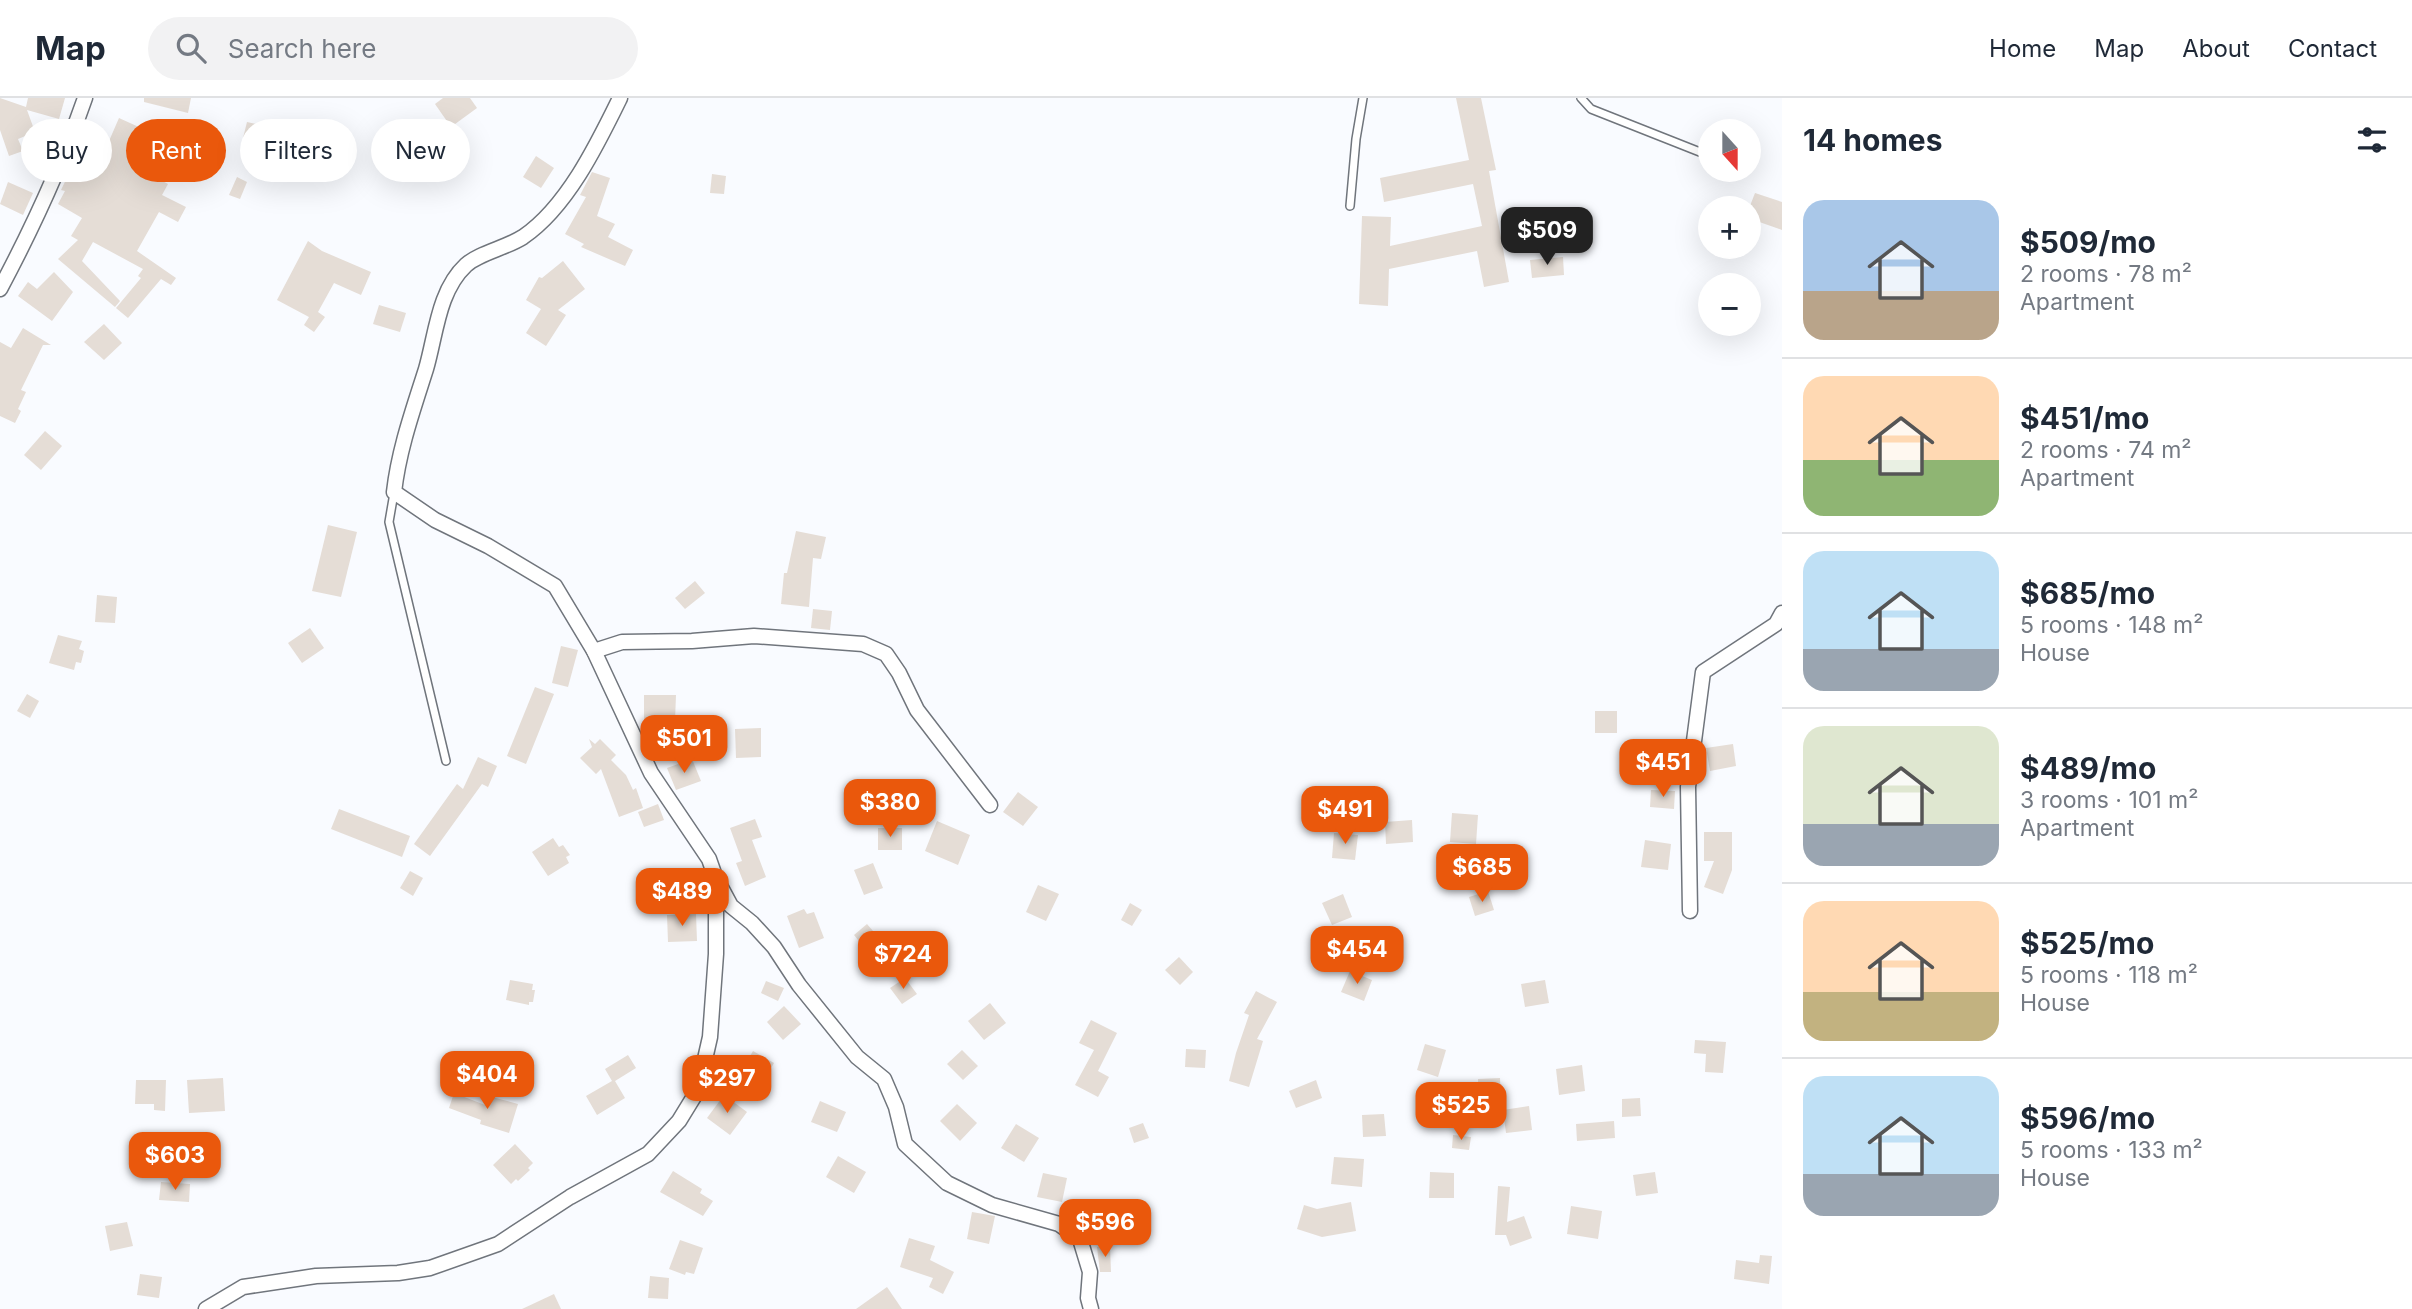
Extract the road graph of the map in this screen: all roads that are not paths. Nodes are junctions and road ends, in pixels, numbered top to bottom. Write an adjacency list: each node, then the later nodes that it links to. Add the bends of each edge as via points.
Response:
1 (85, 98): 7 (street, via 39,213)
2 (620, 98): 8 (street, via 554,210 523,237 464,266 451,287 439,312)
3 (1363, 98): 6 (lane)
4 (1581, 98): 5 (lane, via 1591,109)
5 (1698, 151)
6 (1350, 206)
7 (0, 289)
8 (394, 492): 10 (street, via 435,520 555,586); 11 (lane, via 389,522)
9 (1782, 613): 14 (street, via 1776,624 1703,673 1688,786)
10 (594, 651): 12 (street, via 622,642 754,636 863,644 886,654 917,710); 13 (street, via 651,774 709,859)
11 (446, 761)
12 (990, 805)
13 (716, 879): 15 (street, via 710,1037 698,1090 679,1121 648,1154 498,1244 470,1256 398,1273 316,1276 243,1287); 16 (street, via 731,906 774,947 858,1057 884,1079 905,1144 947,1183 992,1205 1059,1224 1080,1239 1090,1272)
14 (1690, 911)
15 (206, 1309)
16 (1091, 1309)

